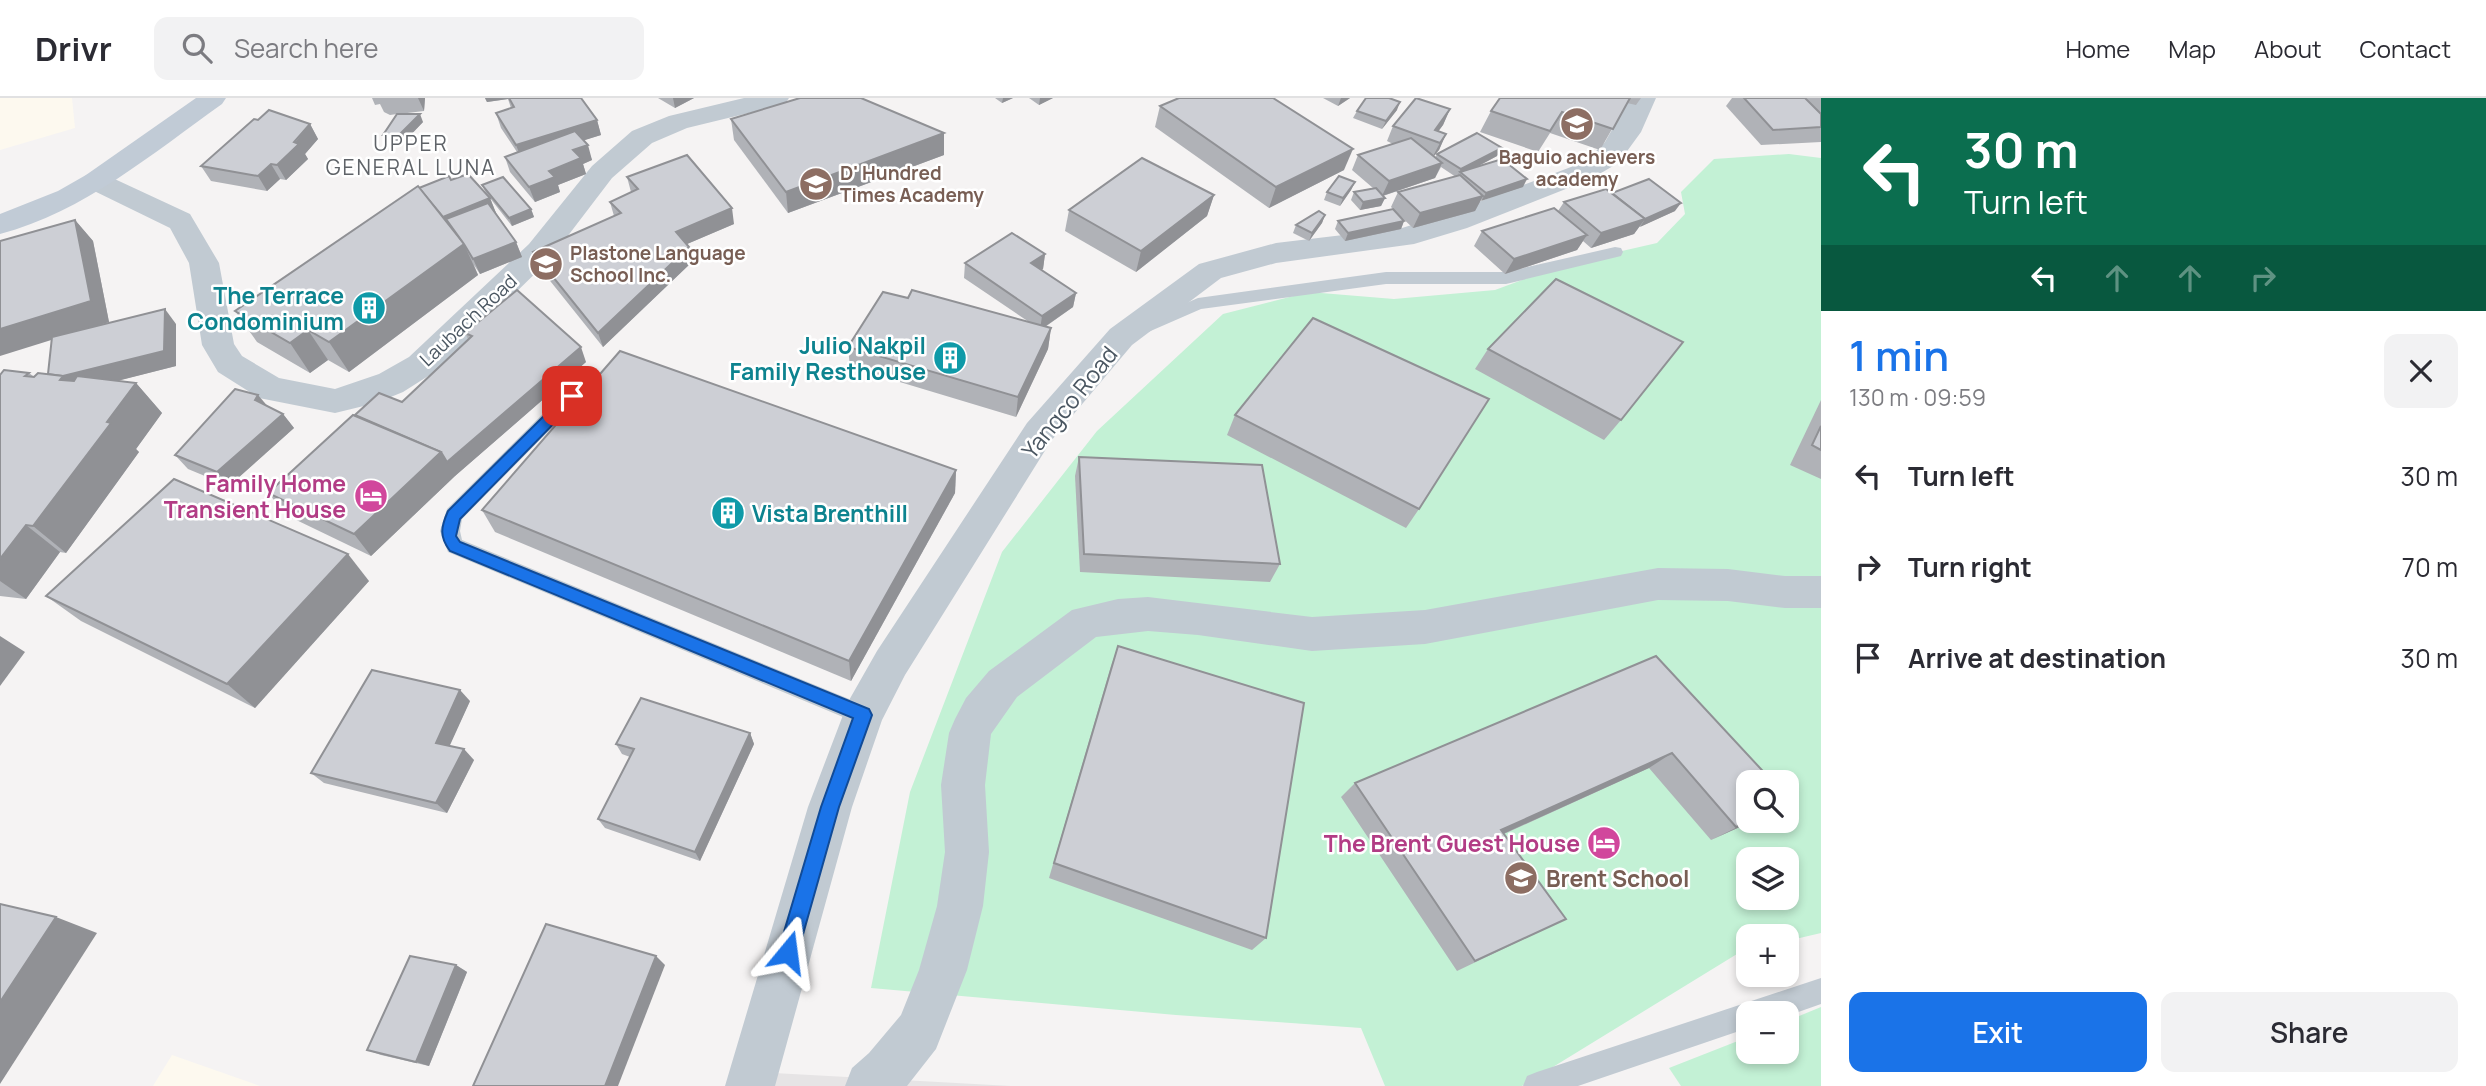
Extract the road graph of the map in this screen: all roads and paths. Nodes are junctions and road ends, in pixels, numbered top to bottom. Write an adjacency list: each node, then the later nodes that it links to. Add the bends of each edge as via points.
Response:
1 (214, 98): 4 (main road)
2 (776, 98): 4 (street, Laubach Road, via 678,122 642,137 602,172 540,251 421,365 391,383 335,401 271,389 230,364 218,345 204,263 180,221)
3 (1643, 98): 7 (street, Yangco Road, via 1615,148 1581,173 1457,222 1404,237 1276,253 1210,271)
4 (96, 181): 5 (main road)
5 (0, 225)
6 (1615, 252): 7 (lane, via 1506,278 1386,278 1198,304)
7 (1121, 337): 10 (street, Yangco Road, via 1039,432 891,663)
8 (592, 376): 10 (lane, via 454,515 449,538 455,546)
9 (1821, 592): 15 (street, via 1658,584 1425,627 1312,634 1148,614 1086,622 1003,684 970,733 963,785 967,852 960,906 943,970 919,1032)
10 (863, 715): 14 (street, Yangco Road, via 830,807)
11 (1821, 991): 12 (lane)
12 (1791, 1001)
13 (1736, 1019): 16 (lane)
14 (750, 1086)
15 (870, 1086)
16 (1537, 1086)

